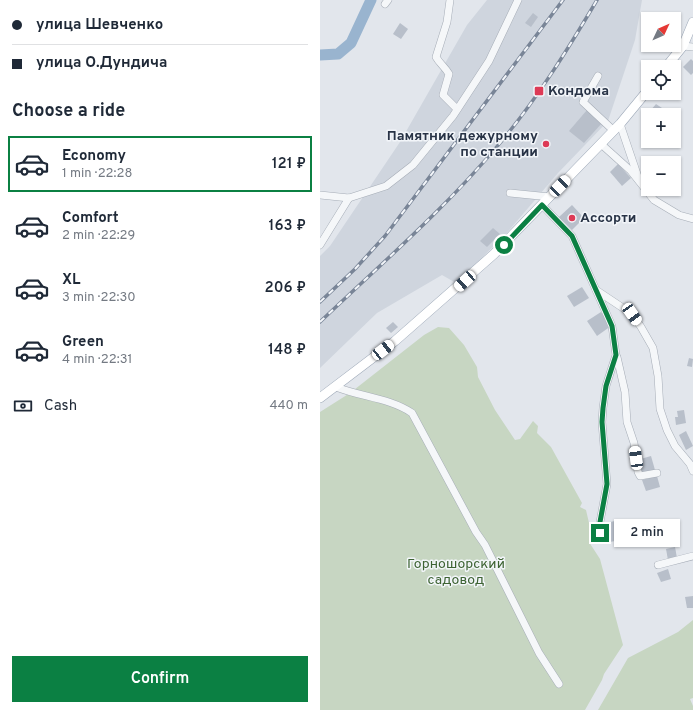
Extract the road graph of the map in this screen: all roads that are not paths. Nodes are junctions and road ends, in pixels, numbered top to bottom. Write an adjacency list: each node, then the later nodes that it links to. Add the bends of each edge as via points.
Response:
1 (450, 0): 9 (street, via 447,22 436,57 449,74 443,95)
2 (518, 0): 9 (street, via 489,61)
3 (693, 22): 4 (main road)
4 (683, 46): 5 (street); 6 (main road)
5 (693, 47)
6 (672, 60)
7 (598, 76): 10 (street, via 583,102)
8 (641, 99): 10 (main road)
9 (457, 109): 17 (street, via 413,165 386,186)
10 (617, 128): 11 (main road); 12 (street)
11 (601, 144): 12 (street, via 631,171); 16 (main road)
12 (641, 184)
13 (510, 193): 16 (street)
14 (320, 195): 17 (street)
15 (651, 196): 19 (street, via 679,215)
16 (550, 197): 18 (main road)
17 (349, 198): 20 (street)
18 (542, 205): 21 (street, via 572,236); 23 (main road, via 494,254 445,298)
19 (693, 219)
20 (320, 245)
21 (596, 290): 22 (street, via 612,326); 25 (street, via 632,314 653,348 660,409 675,446)
22 (616, 355): 26 (street, via 625,392 627,422 634,443 638,472 640,476); 27 (street, via 606,386 603,408 607,484)
23 (336, 387): 24 (main road); 30 (street, via 402,406 412,413 476,532 489,551 539,653)
24 (320, 398)
25 (693, 471)
26 (657, 473)
27 (600, 533)
28 (693, 556): 29 (street)
29 (658, 565)
30 (559, 684)

